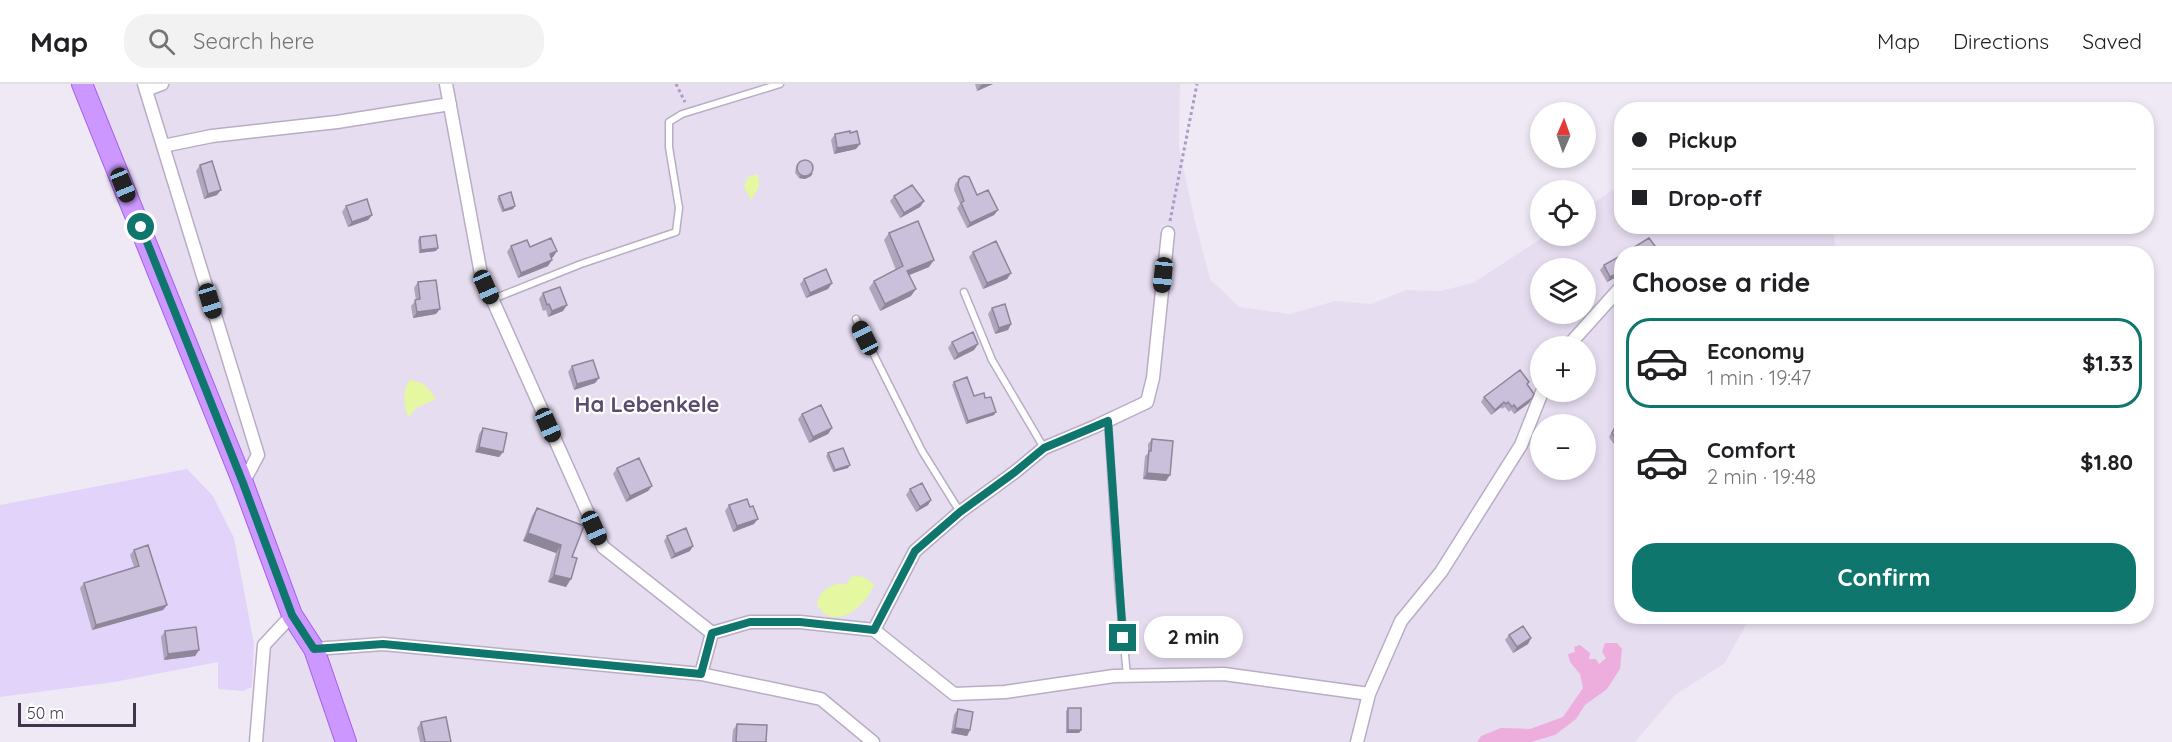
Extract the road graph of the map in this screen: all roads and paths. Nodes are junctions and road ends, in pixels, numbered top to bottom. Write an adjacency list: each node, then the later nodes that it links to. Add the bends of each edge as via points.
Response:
1 (82, 84): 20 (main road)
2 (162, 84): 7 (street)
3 (446, 84): 8 (street)
4 (676, 84): 9 (path)
5 (780, 84): 9 (lane)
6 (1197, 84): 11 (path)
7 (145, 87): 10 (street)
8 (450, 104): 10 (street); 14 (street, via 481,274)
9 (691, 111): 14 (lane, via 669,122 679,208 676,232)
10 (163, 146): 20 (street, via 258,455)
11 (1168, 233): 18 (street, via 1147,402)
12 (964, 291): 19 (lane, via 992,360)
13 (1614, 295): 16 (street)
14 (492, 300): 24 (street, via 603,548)
15 (856, 319): 21 (lane, via 922,451)
16 (1577, 336)
17 (1538, 402): 28 (street, via 1521,445 1440,572 1401,621)
18 (1108, 421): 19 (street); 27 (lane)
19 (1044, 448): 21 (street)
20 (243, 483): 22 (main road)
21 (960, 512): 23 (street, via 915,551)
22 (292, 615): 25 (main road); 29 (street, via 264,645)
23 (874, 630): 24 (street, via 800,622 750,622); 27 (street, via 954,694 1005,692)
24 (712, 633): 26 (street)
25 (314, 649): 26 (street, via 383,644); 30 (main road)
26 (701, 674): 31 (street, via 820,699)
27 (1127, 676): 28 (street, via 1224,675)
28 (1369, 694): 32 (street)
29 (255, 742)
30 (346, 742)
31 (873, 742)
32 (1357, 742)

